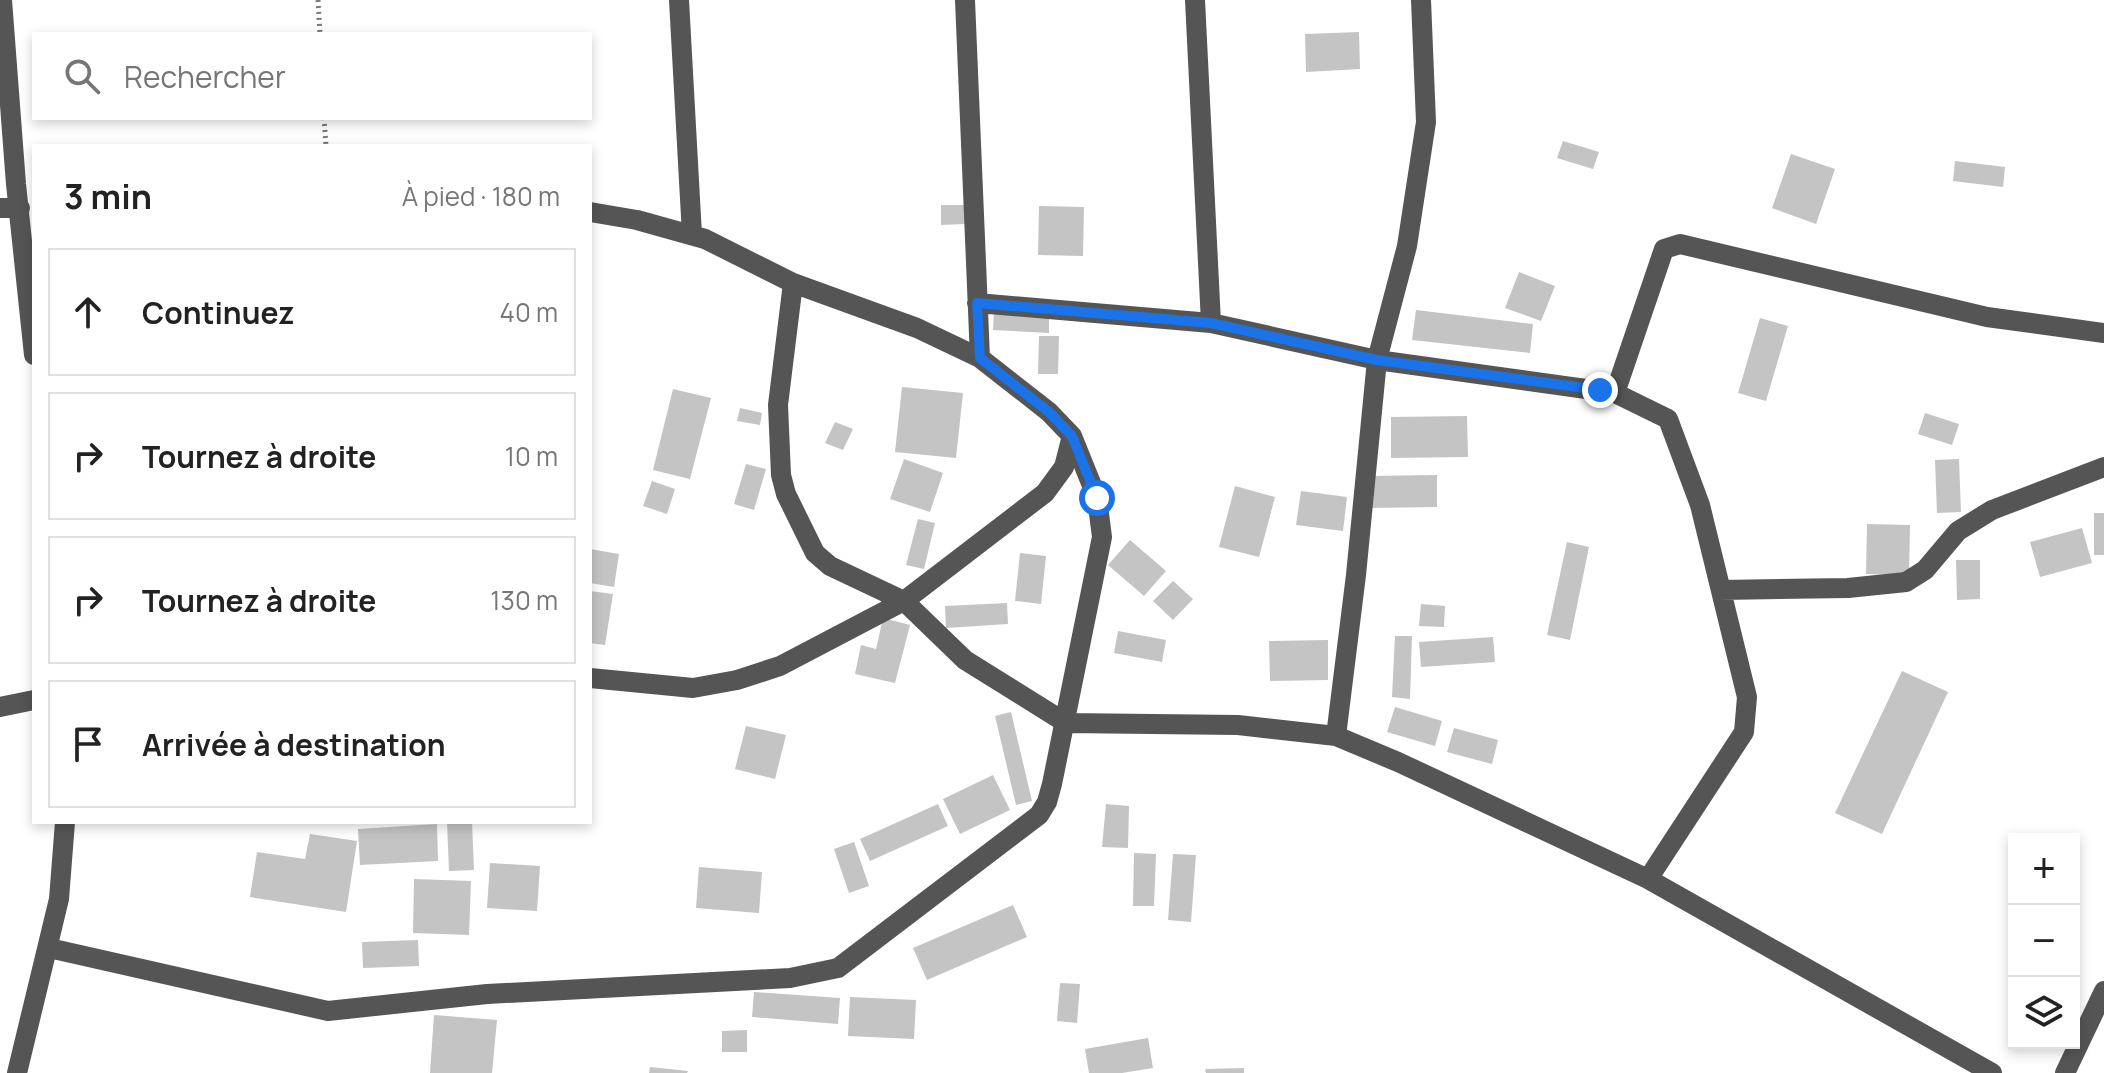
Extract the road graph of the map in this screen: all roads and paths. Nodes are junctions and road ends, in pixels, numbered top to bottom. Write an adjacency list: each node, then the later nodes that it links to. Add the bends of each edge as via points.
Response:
1 (2, 0): 10 (street)
2 (318, 0): 7 (path)
3 (679, 0): 13 (street)
4 (965, 0): 15 (street)
5 (1195, 0): 16 (street)
6 (1421, 0): 20 (street, via 1426,122 1407,246)
7 (320, 32)
8 (324, 120): 9 (path)
9 (326, 144)
10 (25, 185): 11 (street)
11 (10, 208): 18 (street)
12 (592, 212): 13 (street)
13 (692, 235): 14 (street)
14 (793, 283): 19 (street, via 917,328); 25 (street, via 778,405 786,494 815,553 830,566)
15 (977, 303): 16 (street); 19 (street)
16 (1211, 323): 20 (street)
17 (2104, 333): 21 (street, via 1987,317 1671,245 1664,249)
18 (32, 343)
19 (980, 358): 22 (street)
20 (1377, 360): 21 (street); 30 (street)
21 (1615, 393): 24 (street, via 1668,419 1700,505)
22 (1072, 436): 25 (street, via 1064,467 1045,493); 29 (street, via 1097,498 1102,537)
23 (2104, 467): 24 (street, via 1992,510 1958,531 1925,570 1906,582)
24 (1721, 590): 32 (street, via 1747,697 1744,732)
25 (904, 601): 26 (street, via 780,666 737,680 693,688); 29 (street, via 965,660)
26 (592, 678)
27 (32, 700): 28 (street)
28 (0, 707)
29 (1066, 723): 30 (street, via 1238,725); 33 (street, via 1047,802 1039,815 838,968 790,978 487,994 328,1011)
30 (1336, 736): 32 (street)
31 (65, 824): 33 (street)
32 (1648, 879): 36 (street)
33 (49, 948): 35 (street)
34 (2104, 991): 37 (street)
35 (17, 1073)
36 (1992, 1073)
37 (2065, 1073)

